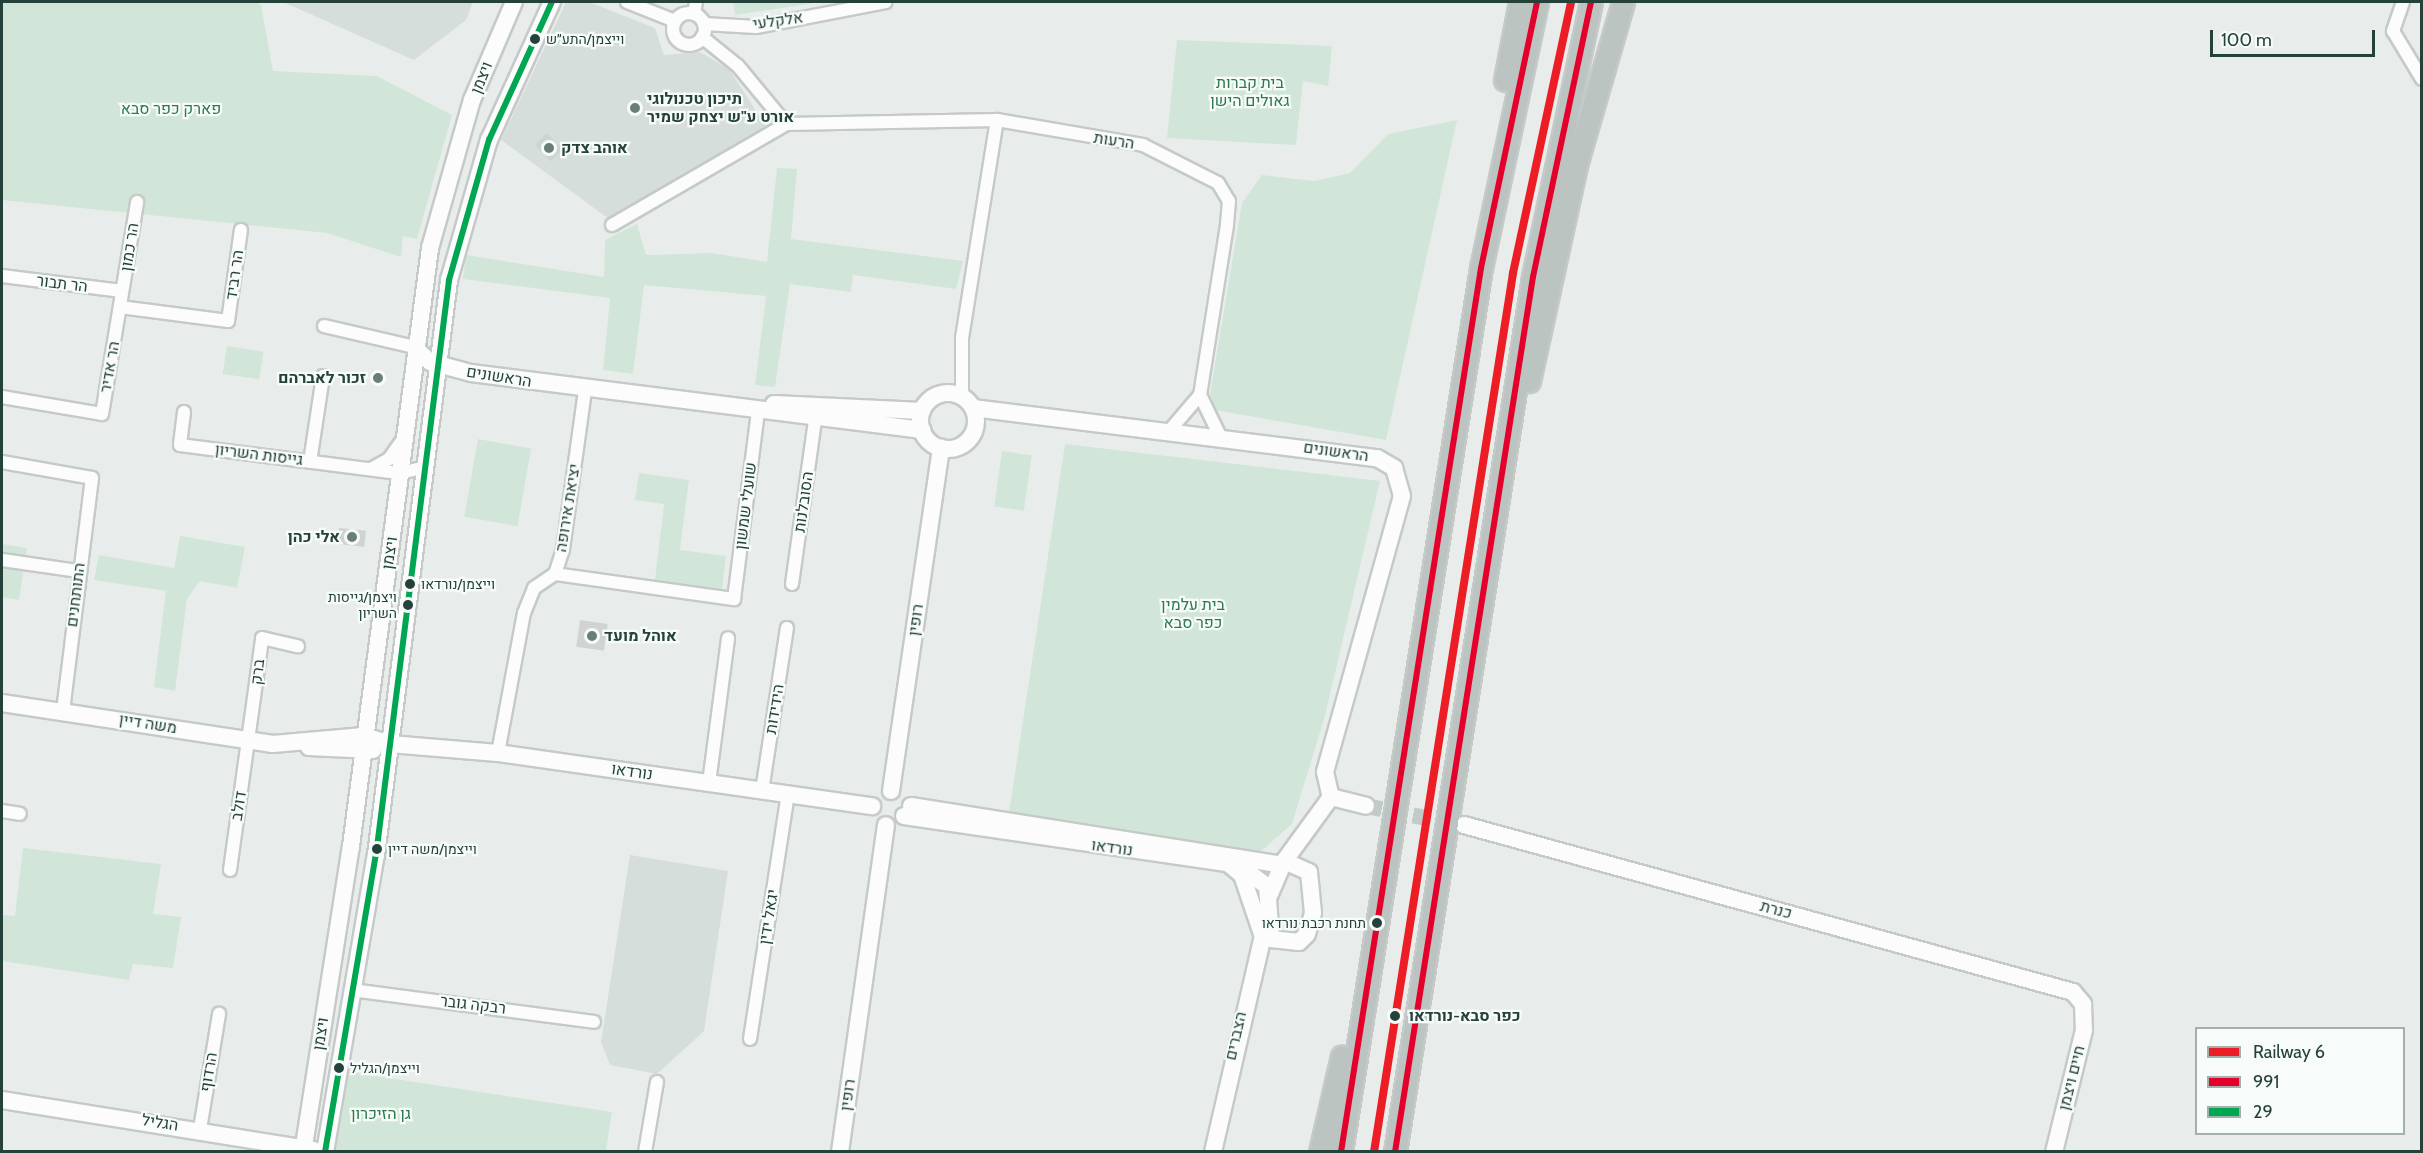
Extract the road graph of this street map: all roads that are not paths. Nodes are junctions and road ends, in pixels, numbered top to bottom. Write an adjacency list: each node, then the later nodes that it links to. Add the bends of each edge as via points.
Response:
1 (514, 2): 24 (street, ויצמן, via 472,100 443,195)
2 (553, 2): 25 (street, ויצמן, via 478,171 454,259)
3 (632, 2): 11 (street)
4 (886, 2): 12 (street, אלקלעי, via 756,27)
5 (1520, 2): 45 (highway, via 1492,147)
6 (1537, 2): 45 (highway, via 1487,235)
7 (1592, 2): 49 (highway, via 1535,266)
8 (1623, 2): 49 (highway, via 1576,165)
9 (2403, 2): 14 (street, via 2393,32)
10 (695, 8): 11 (street); 12 (street)
11 (675, 21): 13 (street, via 674,32 682,43)
12 (704, 24): 13 (street)
13 (702, 37): 16 (street, via 738,66)
14 (2421, 79)
15 (997, 120): 16 (street, הרעות); 28 (street, הרעות, via 1143,146 1218,183 1229,201 1228,217); 30 (street, via 962,338)
16 (786, 124): 18 (street, הרעות)
17 (137, 202): 21 (street, הר כמון)
18 (612, 225)
19 (241, 230): 22 (street, הר רביד, via 228,321)
20 (2, 276): 21 (street, הר תבור)
21 (122, 291): 22 (street, הר אדיר)
22 (120, 307): 29 (street, הר אדיר, via 102,414)
23 (324, 326): 24 (street, via 386,340)
24 (414, 353): 25 (street, הראשונים); 37 (street, ויצמן)
25 (439, 359): 27 (street, הראשונים); 31 (street, הראשונים, via 749,401 856,412); 42 (street, ויצמן)
26 (323, 376): 41 (street)
27 (585, 391): 33 (street, הראשונים); 48 (street, יציאת אירופה, via 563,549)
28 (1200, 394): 35 (street); 38 (street)
29 (2, 397)
30 (967, 402): 31 (street, via 944,394); 35 (street, הראשונים); 39 (street, via 976,426 967,442)
31 (922, 411): 36 (street)
32 (184, 412): 41 (street, גייסות השריון, via 180,445)
33 (758, 412): 34 (street, הראשונים); 48 (street, שועלי שמשון, via 734,600)
34 (815, 421): 36 (street, הראשונים); 50 (street, הסובלנות)
35 (1171, 429): 38 (street, הראשונים)
36 (922, 430): 39 (street)
37 (405, 432): 43 (street, via 390,459); 44 (street, ויצמן)
38 (1220, 436): 67 (street, הראשונים, via 1377,458 1394,468 1400,482 1402,496 1325,772)
39 (941, 448): 65 (street, רופין)
40 (2, 462): 47 (street, התותחנים, via 92,478)
41 (310, 462): 43 (street, גייסות השריון)
42 (425, 467): 44 (street, גייסות השריון); 59 (street, ויצמן)
43 (370, 469): 44 (street, גייסות השריון)
44 (400, 473): 58 (street, ויצמן)
45 (1444, 486): 80 (highway)
46 (2, 560): 47 (street)
47 (78, 571): 55 (street, התותחנים)
48 (555, 574): 61 (street, יציאת אירופה, via 534,588 524,613)
49 (1484, 577): 83 (highway)
50 (792, 584)
51 (787, 628): 64 (street, הידידות)
52 (728, 638): 63 (street)
53 (298, 646): 56 (street, ברק, via 262,638)
54 (2, 703): 55 (street, משה דיין)
55 (63, 711): 56 (street, משה דיין)
56 (249, 742): 57 (street, משה דיין); 79 (street, דולב)
57 (294, 744): 58 (street, משה דיין); 60 (street, משה דיין)
58 (363, 744): 59 (street, משה דיין); 60 (street, משה דיין); 62 (street, ויצמן)
59 (390, 744): 61 (street, נורדאו); 84 (street, ויצמן)
60 (331, 750): 62 (street, via 349,760)
61 (498, 753): 63 (street, נורדאו)
62 (359, 776): 93 (street, ויצמן)
63 (709, 783): 64 (street, נורדאו)
64 (762, 791): 66 (street, נורדאו)
65 (891, 791): 68 (street, via 880,794); 70 (street)
66 (788, 794): 68 (street, נורדאו); 88 (street, יגאל ידין)
67 (1331, 797): 69 (street); 75 (street)
68 (872, 806): 73 (street, via 874,816)
69 (1366, 806)
70 (905, 810): 73 (street); 76 (street, נורדאו); 77 (street, נורדאו)
71 (2, 812): 72 (street)
72 (20, 814)
73 (886, 825): 96 (street, רופין)
74 (1464, 825): 85 (street, כנרת, via 2073,992)
75 (1306, 832): 76 (street); 78 (street)
76 (1282, 862): 78 (street, נורדאו); 81 (street, הצברים)
77 (1228, 863): 81 (street, נורדאו, via 1254,872); 82 (street, via 1242,875)
78 (1303, 867): 82 (street, via 1314,888 1307,934 1296,943 1278,942)
79 (230, 870)
80 (1382, 886): 97 (highway); 98 (highway)
81 (1269, 896): 82 (street, הצברים)
82 (1264, 929): 92 (street, הצברים)
83 (1426, 944): 99 (highway); 100 (highway)
84 (352, 990): 87 (street, רבקה גובר); 94 (street, ויצמן)
85 (2083, 1004): 101 (street, חיים ויצמן, via 2084,1030)
86 (219, 1014): 91 (street, הרדוף)
87 (594, 1022)
88 (750, 1039)
89 (657, 1082): 95 (street)
90 (2, 1100): 91 (street, הגליל)
91 (200, 1130): 93 (street, הגליל)
92 (1214, 1144)
93 (308, 1150)
94 (325, 1152)
95 (645, 1152)
96 (840, 1152)
97 (1320, 1152)
98 (1341, 1152)
99 (1395, 1152)
100 (1405, 1152)
101 (2054, 1152)

